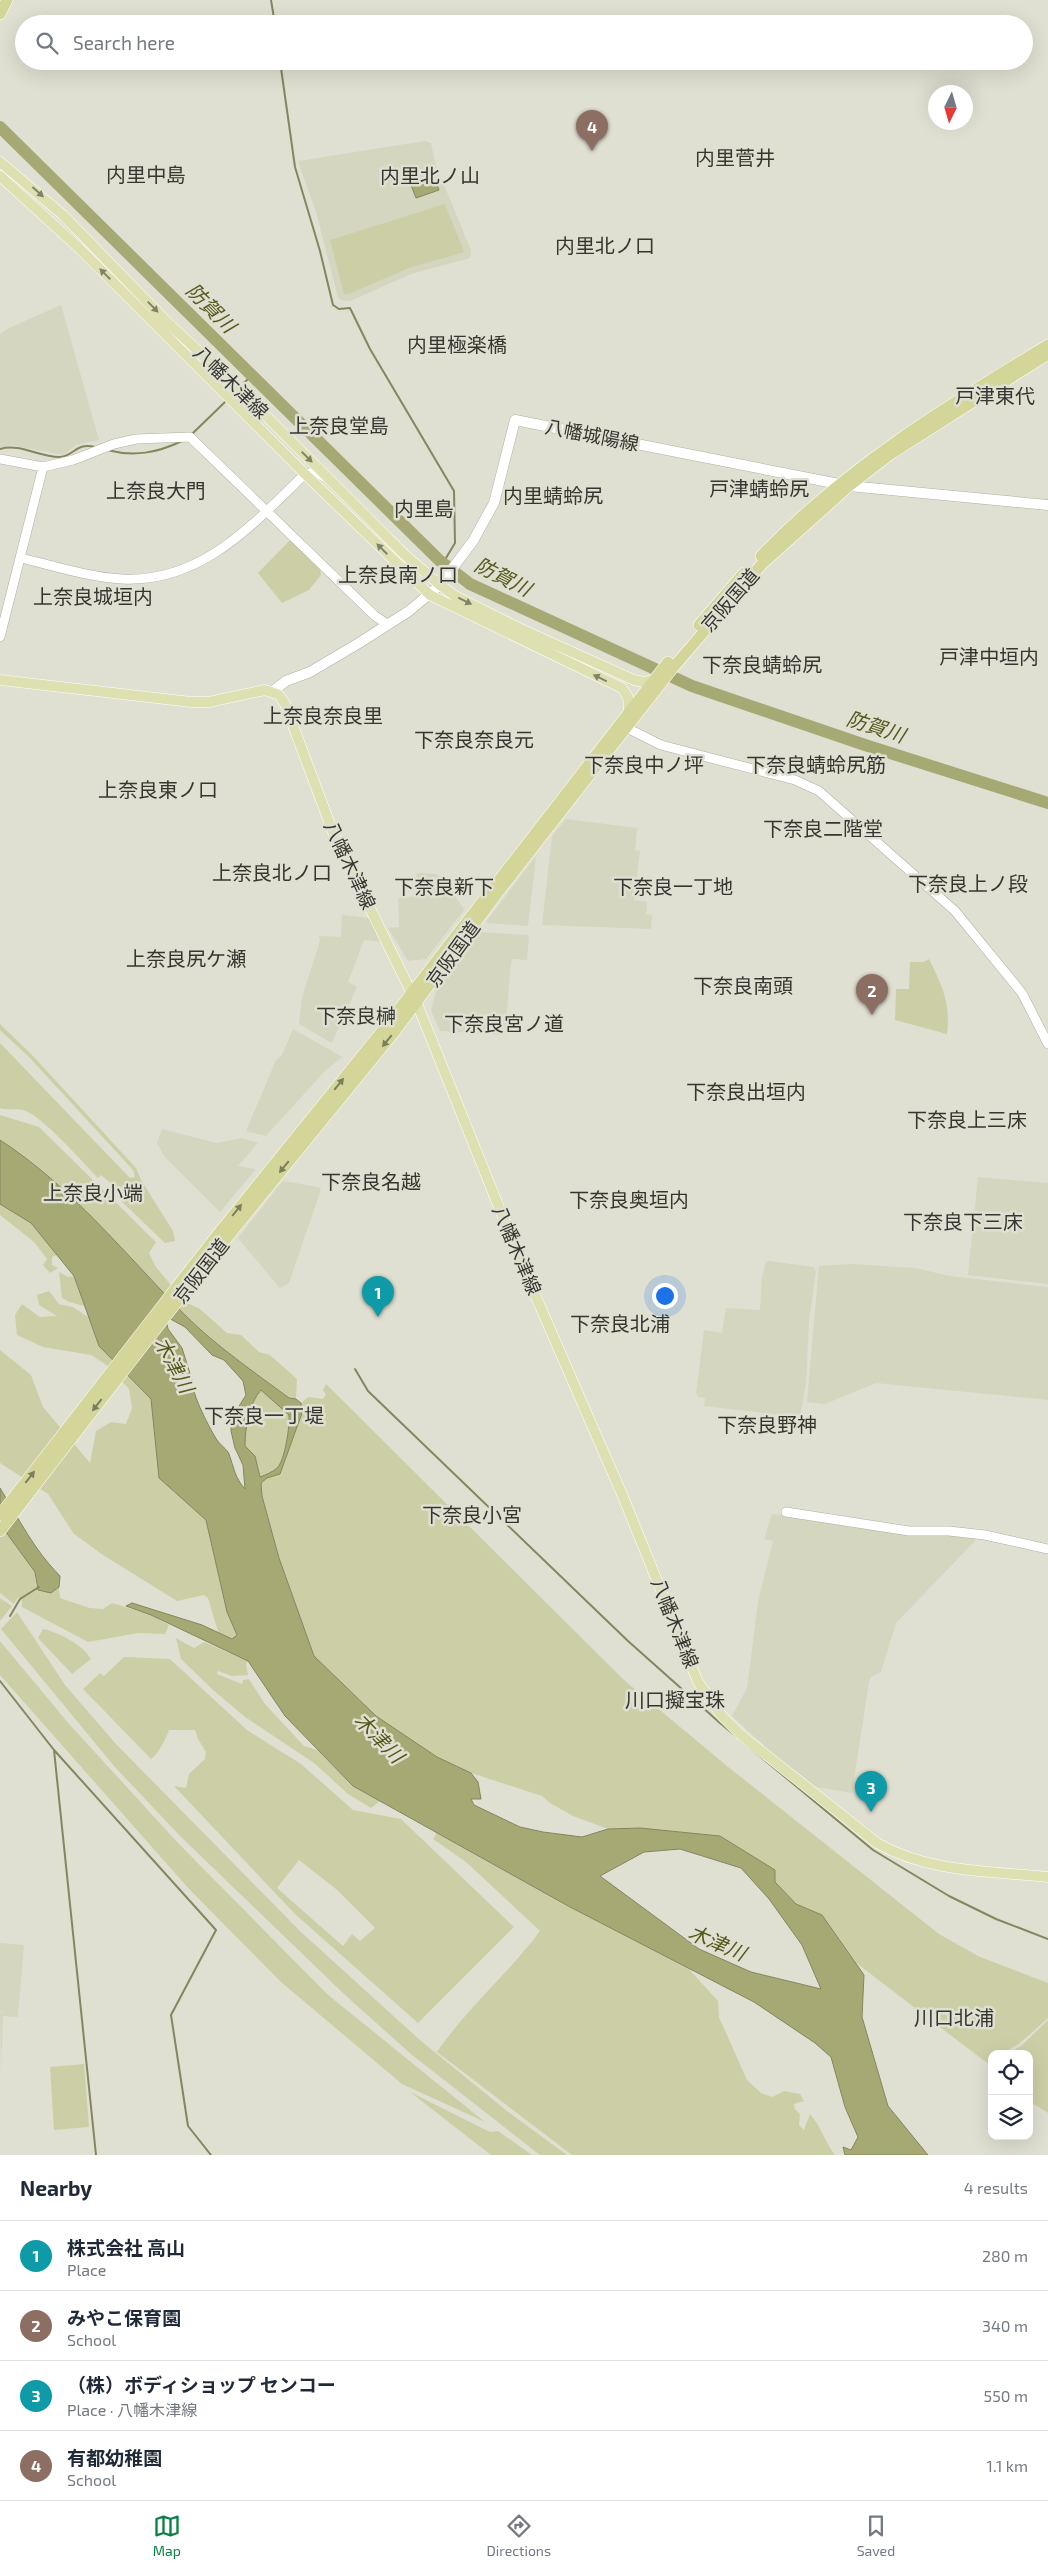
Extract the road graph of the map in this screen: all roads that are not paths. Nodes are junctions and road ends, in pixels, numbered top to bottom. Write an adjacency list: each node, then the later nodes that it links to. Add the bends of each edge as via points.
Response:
1 (7, 0): 2 (highway)
2 (0, 14)
3 (0, 162): 10 (main road, 八幡木津線, one-way to 10, via 63,215 169,324)
4 (0, 176): 9 (main road, 八幡木津線, one-way to 4, via 79,248)
5 (1048, 345): 11 (highway, 京阪国道, via 916,427)
6 (1048, 354): 11 (highway, 京阪国道)
7 (0, 459): 8 (street)
8 (43, 467): 13 (street, via 136,439 190,436); 14 (street)
9 (305, 474): 10 (street, via 315,472); 13 (street); 16 (main road, 八幡木津線, one-way to 9)
10 (328, 478): 15 (main road, 八幡木津線, via 405,555)
11 (843, 485): 12 (main road, 八幡城陽線); 15 (main road, 八幡城陽線, via 515,420 494,503); 20 (highway, 京阪国道, via 762,564)
12 (1048, 505)
13 (268, 510): 14 (street, via 226,548 186,567 155,576 123,579 93,576); 17 (street, via 375,616)
14 (21, 558): 18 (street)
15 (443, 581): 16 (main road, 八幡城陽線); 20 (main road, 八幡木津線, one-way to 20, via 455,596 521,629 634,680)
16 (430, 595): 17 (main road, 八幡城陽線); 22 (main road, 八幡木津線, one-way to 16, via 628,697 622,688)
17 (387, 624): 21 (main road, 八幡城陽線)
18 (0, 637)
19 (0, 680): 21 (main road, via 191,702)
20 (658, 680): 22 (highway, 京阪国道); 23 (highway, 京阪国道)
21 (273, 691): 24 (main road, 八幡木津線, via 285,704 334,835)
22 (629, 710): 23 (highway, 京阪国道)
23 (623, 726): 24 (highway, 京阪国道); 25 (highway, 京阪国道); 26 (street, via 662,745 795,780 819,791 956,911 1022,993)
24 (411, 991): 25 (main road, 八幡木津線); 27 (highway, 京阪国道, one-way to 24)
25 (417, 1002): 27 (highway, 京阪国道, one-way to 27); 32 (main road, 八幡木津線, via 523,1267 624,1499 698,1682 711,1701 741,1735 877,1843 895,1853 914,1861 942,1866)
26 (1048, 1044)
27 (210, 1252): 29 (highway, 京阪国道, one-way to 27); 30 (highway, 京阪国道, one-way to 30)
28 (786, 1512): 31 (street, via 909,1531 985,1535)
29 (0, 1515)
30 (0, 1531)
31 (1048, 1548)
32 (1048, 1878)

